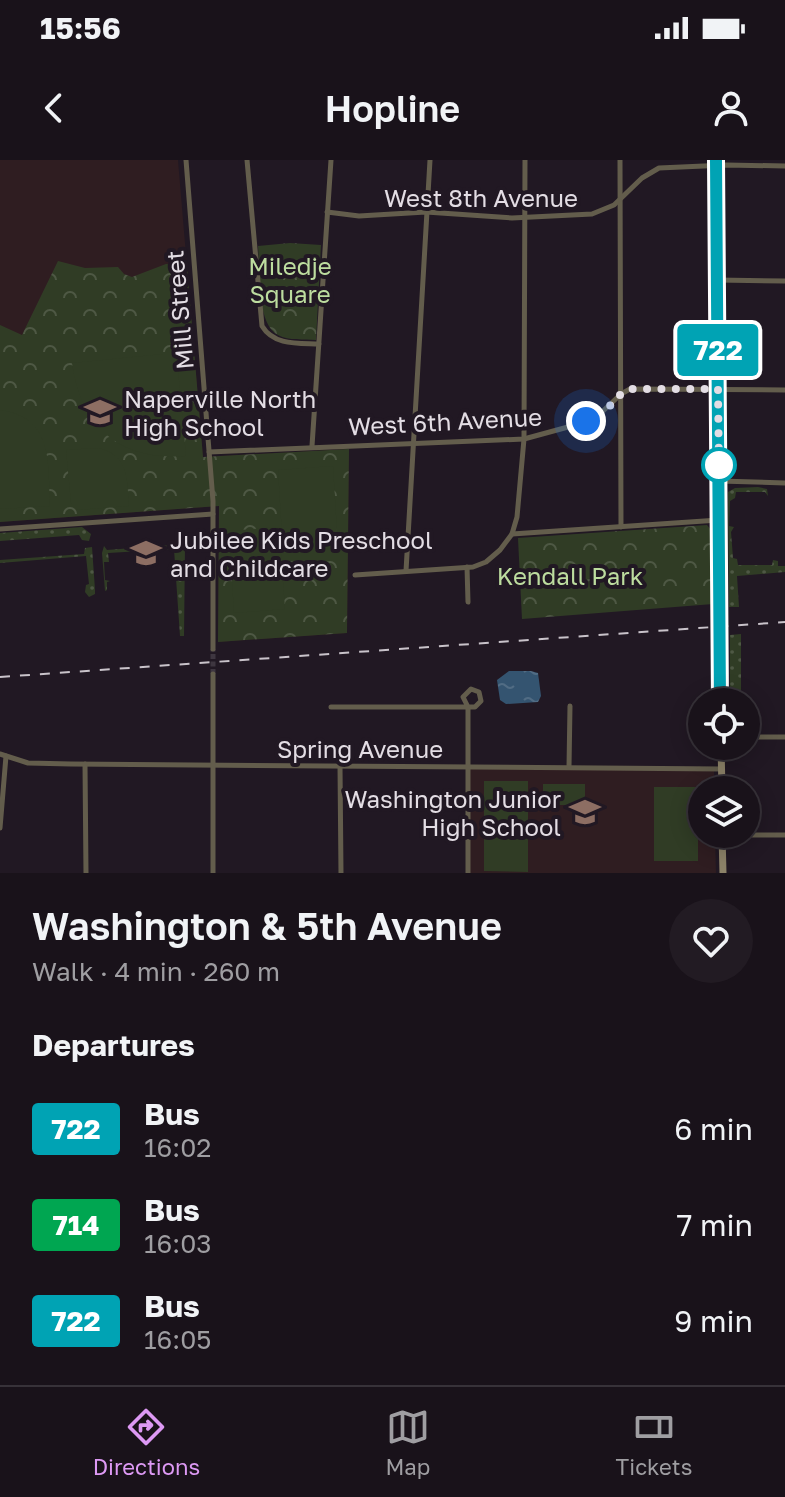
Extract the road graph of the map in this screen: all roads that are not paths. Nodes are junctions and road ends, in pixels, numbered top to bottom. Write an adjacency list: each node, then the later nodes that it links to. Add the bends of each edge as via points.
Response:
1 (186, 160): 22 (street, Mill Street)
2 (247, 160): 15 (street, via 262,326 279,341)
3 (331, 160): 10 (street)
4 (430, 160): 11 (street)
5 (525, 160): 12 (street)
6 (620, 160): 9 (street)
7 (716, 163): 8 (street, West 8th Avenue); 9 (street, West 8th Avenue, via 659,168); 13 (main road)
8 (785, 166)
9 (620, 198): 12 (street, West 8th Avenue, via 592,214); 18 (street)
10 (327, 212): 11 (street, West 8th Avenue); 15 (street)
11 (426, 212): 12 (street, West 8th Avenue); 20 (street)
12 (523, 218): 19 (street)
13 (717, 280): 14 (street); 16 (main road)
14 (785, 281)
15 (319, 344): 21 (street)
16 (718, 389): 17 (street); 18 (street, via 630,389); 23 (main road)
17 (785, 390)
18 (621, 394): 19 (street, West 6th Avenue, via 586,421); 27 (street)
19 (524, 439): 20 (street, West 6th Avenue); 29 (street)
20 (413, 443): 21 (street, West 6th Avenue); 31 (street)
21 (312, 446): 22 (street, West 6th Avenue)
22 (209, 452): 25 (street, Mill Street)
23 (719, 481): 24 (street); 26 (main road)
24 (785, 483)
25 (213, 514): 28 (street); 36 (street, Mill Street)
26 (719, 520): 27 (street); 34 (main road)
27 (621, 527): 29 (street)
28 (0, 529)
29 (512, 534): 30 (street, via 490,559)
30 (467, 567): 31 (street); 33 (street)
31 (406, 571): 32 (street)
32 (355, 575)
33 (468, 602)
34 (720, 611)
35 (720, 635): 38 (main road)
36 (213, 649)
37 (213, 674): 46 (street)
38 (720, 688)
39 (570, 706): 49 (street)
40 (331, 707): 48 (street, via 468,707)
41 (760, 737): 42 (street)
42 (785, 737)
43 (3, 755): 45 (street, Spring Avenue, via 28,763); 52 (street)
44 (722, 760): 50 (main road)
45 (85, 764): 46 (street, Spring Avenue); 56 (street)
46 (212, 765): 47 (street, Spring Avenue); 57 (street)
47 (340, 766): 48 (street, Spring Avenue); 58 (street)
48 (468, 767): 49 (street, Spring Avenue); 59 (street)
49 (569, 767): 50 (street, Spring Avenue)
50 (722, 769): 51 (main road)
51 (722, 776)
52 (0, 828)
53 (760, 835): 54 (street)
54 (785, 835)
55 (722, 848): 60 (main road)
56 (86, 873)
57 (213, 873)
58 (341, 873)
59 (468, 873)
60 (723, 873)

